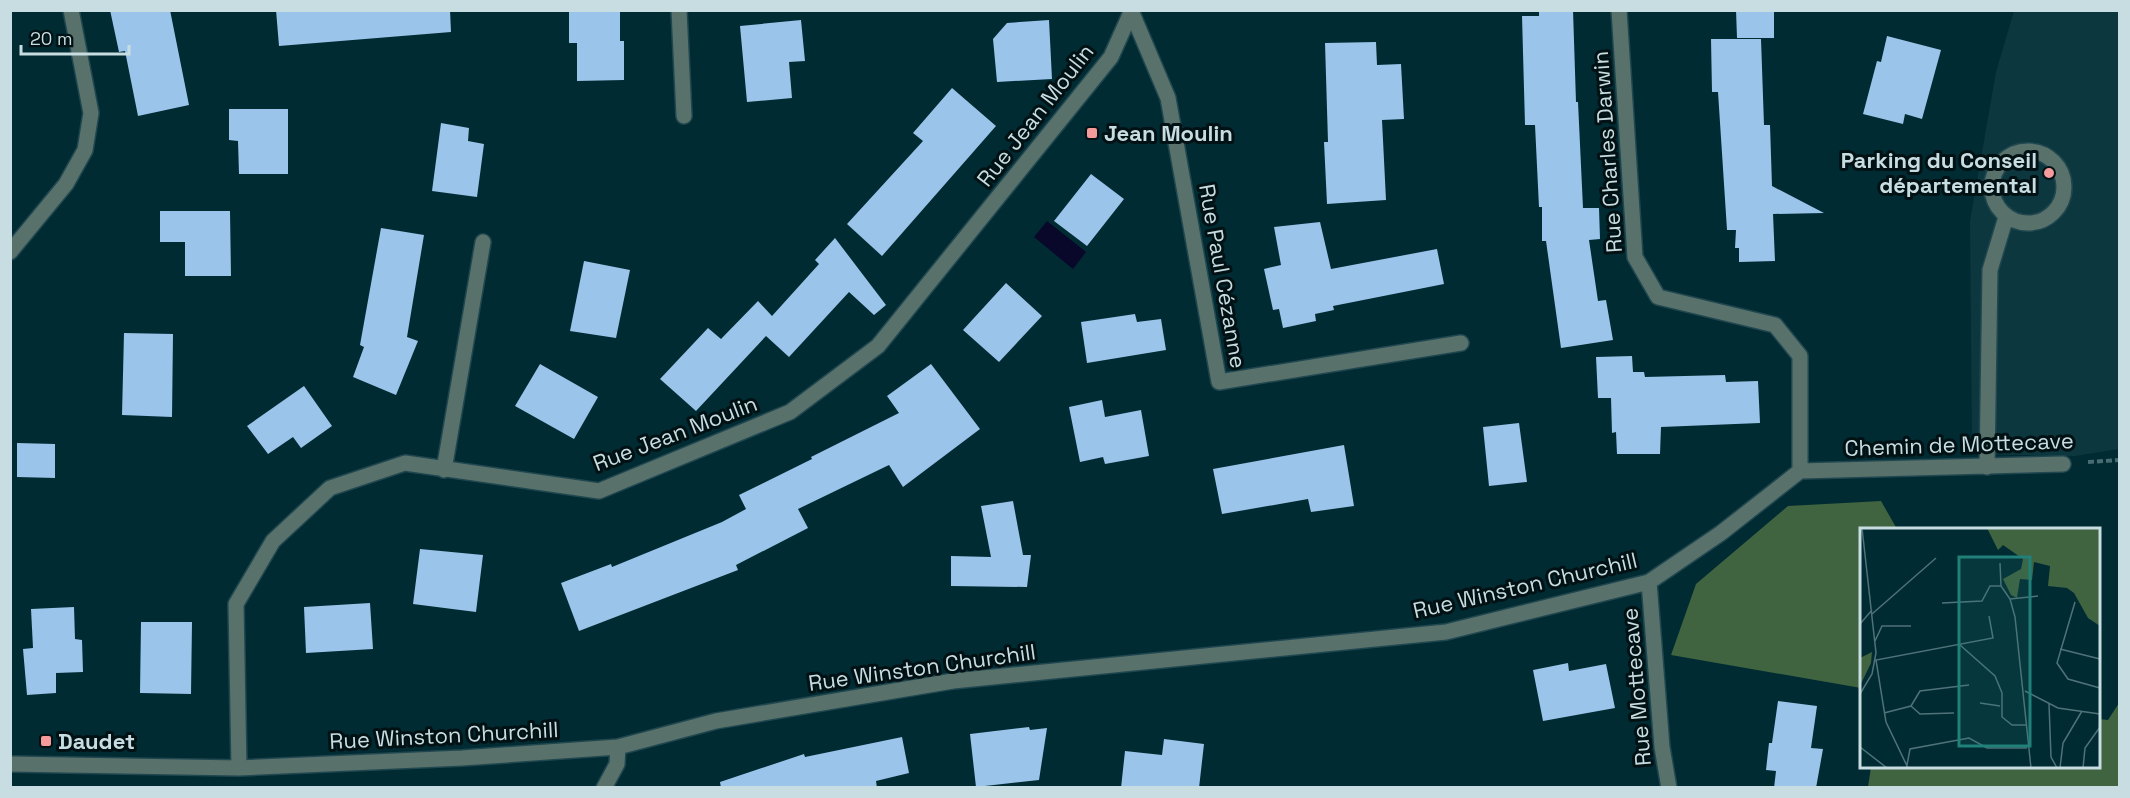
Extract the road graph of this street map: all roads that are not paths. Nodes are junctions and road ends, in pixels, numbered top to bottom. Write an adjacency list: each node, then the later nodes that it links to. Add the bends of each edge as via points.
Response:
1 (71, 10): 8 (street, via 91,113 85,150 66,184)
2 (679, 10): 5 (street)
3 (1619, 10): 13 (street, Rue Charles Darwin, via 1635,257 1658,297 1775,325 1800,356)
4 (1132, 12): 9 (street, Rue Paul Cézanne, via 1168,98 1219,382); 12 (street, Rue Jean Moulin, via 1111,57 878,346 790,412 599,490)
5 (684, 116)
6 (2006, 217): 6 (street, via 2031,224 2058,208 2063,177 2048,157 2036,152 2018,153 2002,162 1991,184 1998,208); 11 (street, via 1990,270)
7 (483, 242): 12 (street)
8 (10, 252)
9 (1461, 343)
10 (2063, 464): 11 (street, Chemin de Mottecave)
11 (1987, 467): 13 (street, Chemin de Mottecave)
12 (444, 470): 17 (street, Rue Jean Moulin, via 405,463 330,488 273,541 236,604)
13 (1800, 471): 14 (street, Rue Winston Churchill, via 1721,533)
14 (1649, 582): 15 (street, Rue Winston Churchill, via 1446,632 953,681 716,720); 19 (street, Rue Mottecave, via 1662,747)
15 (618, 747): 17 (street, Rue Winston Churchill); 18 (street, via 617,764)
16 (10, 764): 17 (street, Rue Winston Churchill)
17 (239, 768)
18 (604, 788)
19 (1669, 788)

